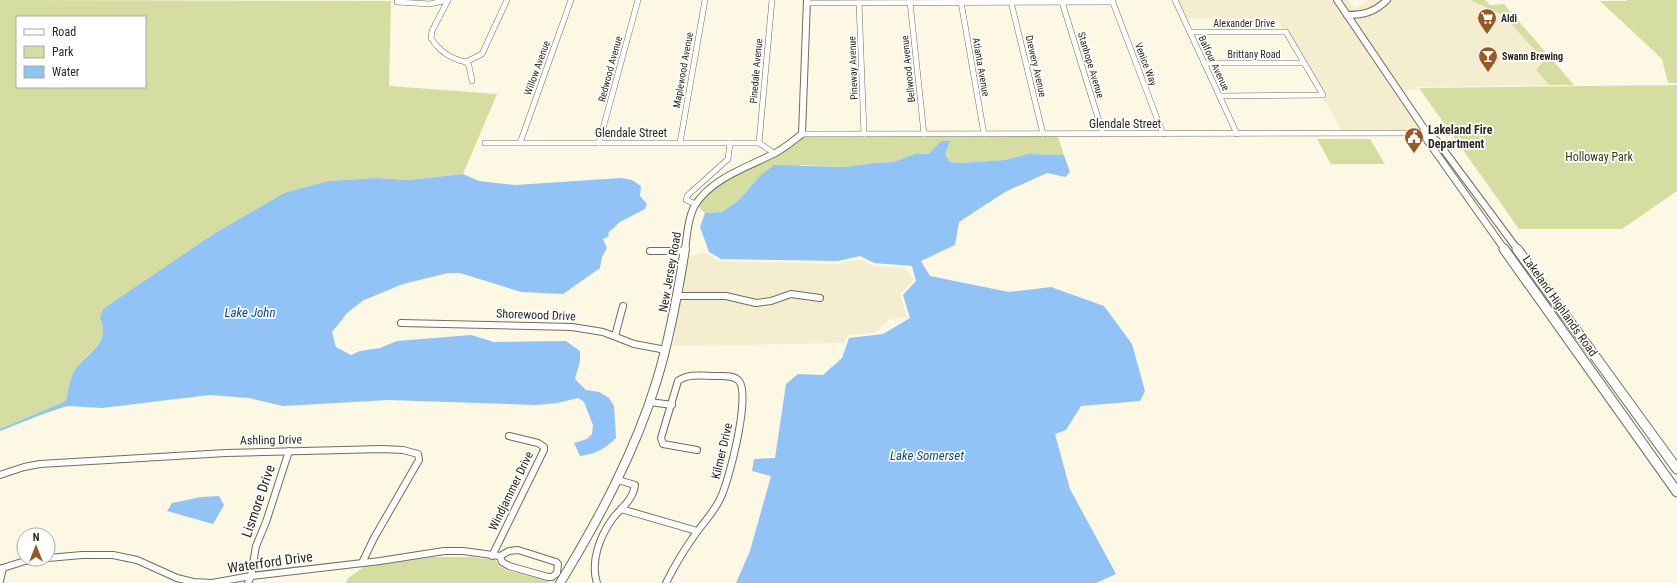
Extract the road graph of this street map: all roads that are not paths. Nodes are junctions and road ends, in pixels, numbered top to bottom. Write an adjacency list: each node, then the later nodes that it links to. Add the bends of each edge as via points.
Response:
1 (448, 0): 12 (street, via 430,4); 20 (street, via 431,38 453,59)
2 (507, 0): 20 (street, via 482,54)
3 (571, 0): 36 (street, Willow Avenue)
4 (638, 0): 37 (street, Redwood Avenue)
5 (705, 0): 38 (street, Maplewood Avenue)
6 (772, 0): 40 (street, Pinedale Avenue)
7 (1175, 0): 19 (street, Balfour Avenue)
8 (1337, 0): 18 (main road, Lakeland Highlands Road)
9 (1388, 0): 18 (street, via 1372,13)
10 (807, 1): 13 (street); 27 (street)
11 (1112, 1): 17 (street); 33 (street, Venice Way)
12 (397, 2)
13 (859, 2): 14 (street); 28 (street, Pineway Avenue)
14 (910, 2): 15 (street); 29 (street, Bellwood Avenue)
15 (961, 2): 16 (street); 30 (street, Atlanta Avenue)
16 (1011, 2): 17 (street); 31 (street, Drewery Avenue)
17 (1062, 2): 32 (street, Stanhope Avenue)
18 (1347, 15): 25 (main road, Lakeland Highlands Road)
19 (1190, 32): 21 (street, Balfour Avenue); 22 (street, Alexander Drive, via 1286,32)
20 (466, 62): 23 (street)
21 (1204, 62): 22 (street, Brittany Road); 24 (street, Balfour Avenue)
22 (1304, 63): 24 (street, via 1323,95)
23 (472, 81)
24 (1220, 96): 34 (street, Balfour Avenue)
25 (1426, 133): 26 (street, Glendale Street); 34 (street, Glendale Street); 56 (main road, Lakeland Highlands Road, via 1427,140); 57 (main road, Lakeland Highlands Road, via 1437,141 1460,171)
26 (1448, 133)
27 (802, 134): 28 (street, Glendale Street); 41 (street, New Jersey Road)
28 (864, 134): 29 (street, Glendale Street)
29 (924, 134): 30 (street, Glendale Street)
30 (984, 134): 31 (street, Glendale Street)
31 (1044, 134): 32 (street, Glendale Street)
32 (1103, 134): 33 (street, Glendale Street)
33 (1163, 134): 34 (street, Glendale Street)
34 (1236, 134)
35 (485, 143): 36 (street, Glendale Street)
36 (520, 143): 37 (street, Glendale Street)
37 (599, 143): 38 (street, Glendale Street)
38 (680, 143): 39 (street, Glendale Street)
39 (730, 143): 40 (street, Glendale Street); 42 (street, via 728,159 687,196 686,200)
40 (759, 143): 41 (street)
41 (774, 154): 42 (street, New Jersey Road, via 714,186)
42 (696, 204): 44 (street, New Jersey Road, via 690,218)
43 (650, 251): 44 (street)
44 (685, 251): 45 (street, New Jersey Road)
45 (677, 296): 46 (street, via 726,296 756,303 791,294); 50 (street, New Jersey Road)
46 (820, 298)
47 (623, 306): 49 (street)
48 (401, 323): 49 (street, Shorewood Drive, via 572,327)
49 (615, 336): 50 (street, Shorewood Drive, via 634,344)
50 (666, 350): 51 (street, New Jersey Road)
51 (650, 402): 52 (street); 59 (street, New Jersey Road)
52 (672, 405): 54 (street, via 661,438 663,444); 63 (street, Kilmer Drive, via 678,381 685,376 723,376 738,381 743,390 741,418 732,466 721,498 704,525)
53 (509, 436): 64 (street, Windjammer Drive, via 538,443 544,450)
54 (697, 450)
55 (289, 451): 58 (street, Ashling Drive, via 228,452 50,463 24,467); 66 (street, Ashling Drive, via 388,449 414,451 418,454 419,460); 71 (street, Lismore Drive, via 256,546)
56 (1660, 469): 60 (main road); 61 (main road, Lakeland Highlands Road)
57 (1677, 469)
58 (0, 475)
59 (618, 480): 62 (street, via 636,486 632,498); 70 (street, New Jersey Road)
60 (1677, 483)
61 (1677, 492)
62 (621, 509): 63 (street); 74 (street, via 613,519 599,549 594,566)
63 (697, 531): 75 (street, Kilmer Drive)
64 (496, 556): 66 (street, Waterford Drive, via 462,551); 69 (street, Waterford Drive, via 509,566 548,577); 69 (street, Waterford Drive, via 509,550 518,550 556,562)
65 (56, 557): 71 (street, Waterford Drive, via 113,555 137,560 164,573 193,582 212,583)
66 (362, 563): 71 (street, Waterford Drive)
67 (16, 565): 68 (street)
68 (2, 569): 72 (street)
69 (557, 573): 70 (street, Waterford Drive)
70 (565, 575): 73 (street, New Jersey Road)
71 (249, 579)
72 (0, 581)
73 (560, 583)
74 (597, 583)
75 (666, 583)

